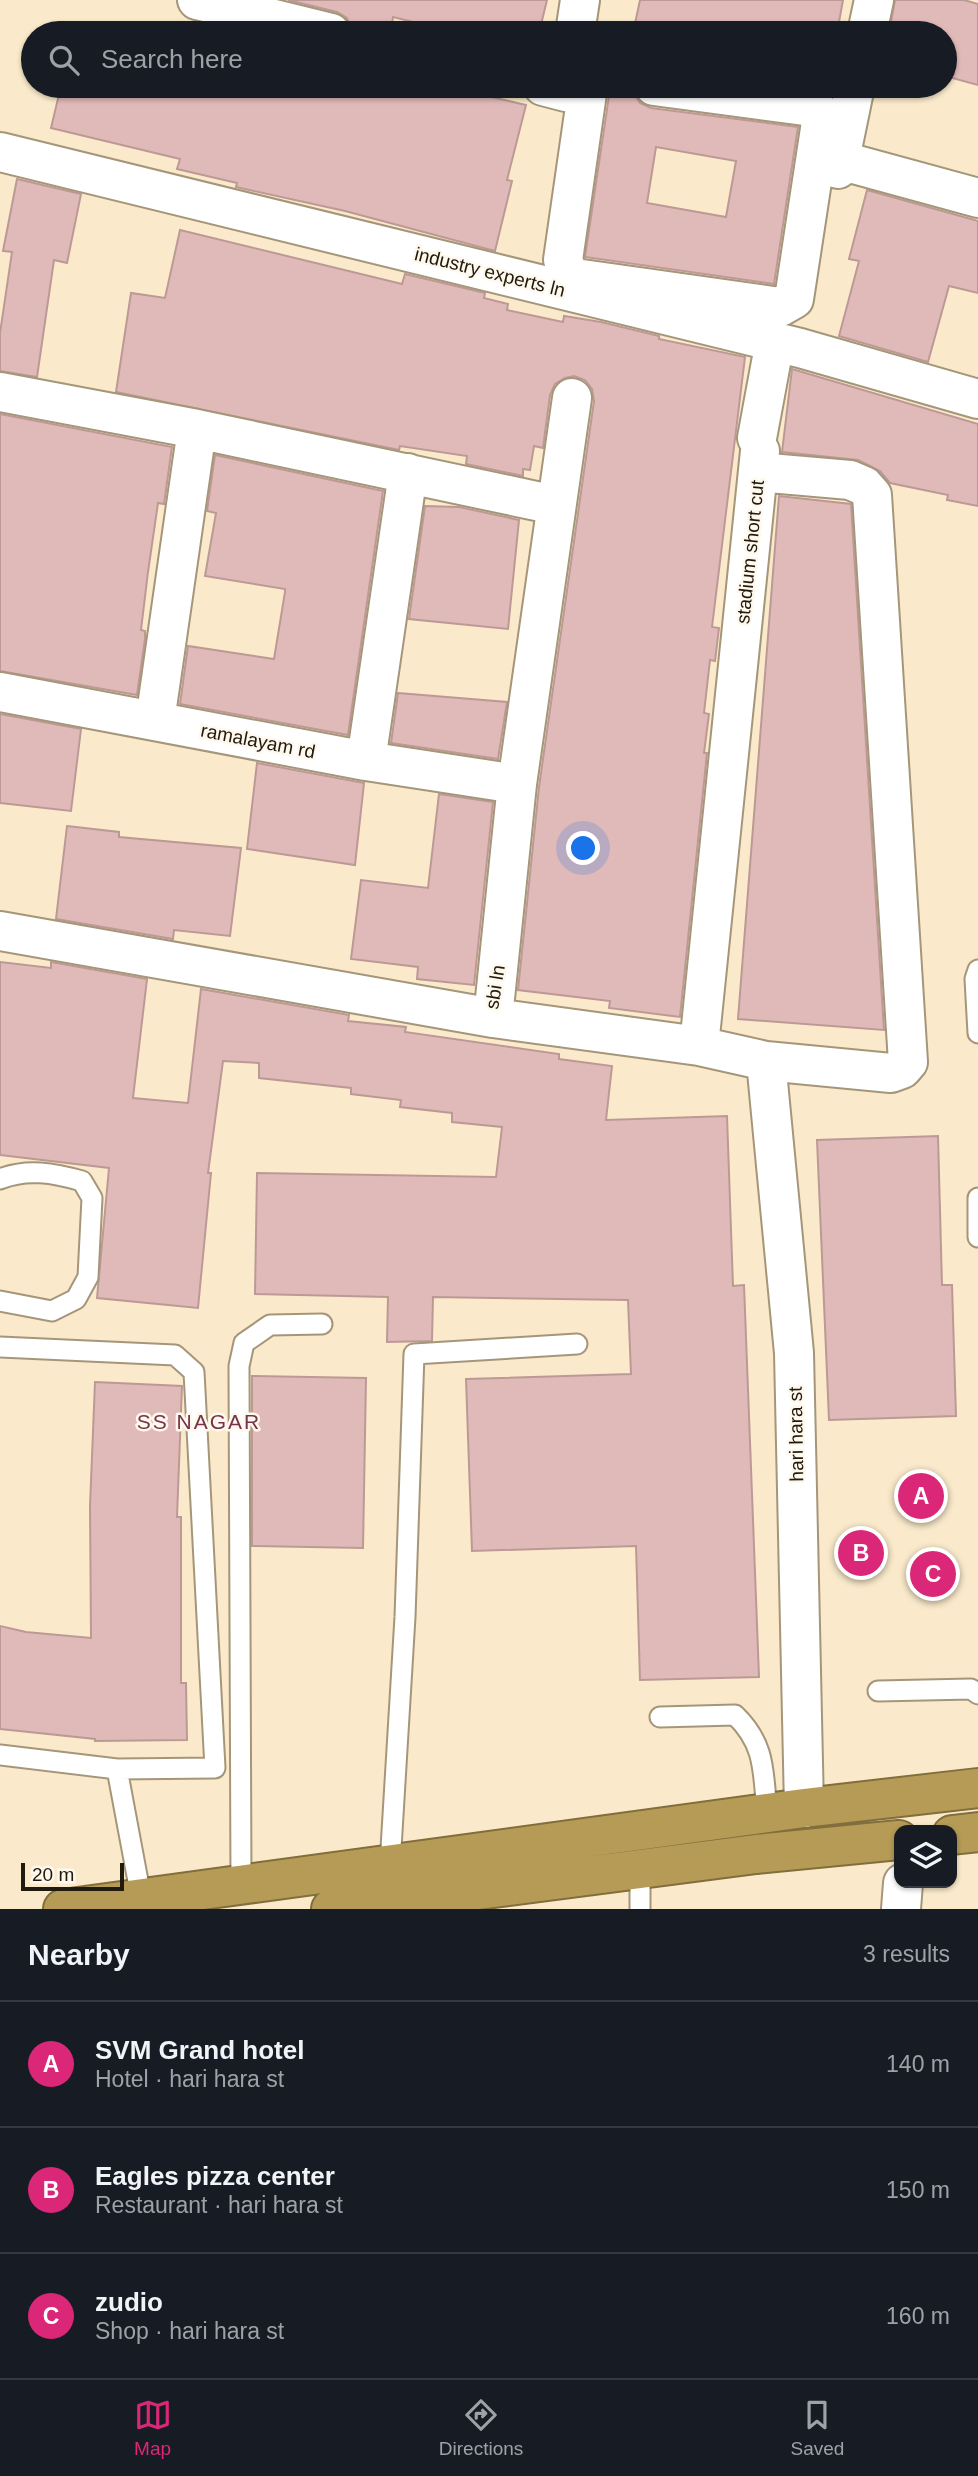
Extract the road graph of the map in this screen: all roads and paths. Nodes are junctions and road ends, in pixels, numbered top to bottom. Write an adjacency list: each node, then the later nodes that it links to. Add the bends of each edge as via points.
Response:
1 (197, 0): 4 (street)
2 (580, 0): 5 (street)
3 (874, 0): 6 (street)
4 (282, 21)
5 (577, 21)
6 (870, 21)
7 (564, 98): 14 (street)
8 (566, 98): 10 (street, via 563,260 568,273 575,278 779,307 794,299 821,122)
9 (744, 98): 10 (street, via 812,107)
10 (841, 105): 12 (street)
11 (0, 152): 14 (street, industry experts ln)
12 (839, 160): 13 (street); 15 (street)
13 (978, 198)
14 (538, 284): 15 (street, industry experts ln)
15 (788, 344): 18 (street, industry experts ln); 20 (street)
16 (0, 392): 19 (street)
17 (572, 398): 22 (street, sbi ln)
18 (978, 399)
19 (197, 429): 21 (street); 24 (street)
20 (758, 454): 31 (street, stadium short cut); 32 (street, stadium short cut, via 864,485 872,495 909,1051 908,1062 891,1073)
21 (408, 473): 22 (street); 25 (street)
22 (555, 505): 26 (street, sbi ln)
23 (0, 692): 24 (street, ramalayam rd)
24 (155, 721): 25 (street, ramalayam rd)
25 (366, 761): 26 (street, ramalayam rd)
26 (517, 784): 29 (street, sbi ln)
27 (0, 931): 29 (street, sbi ln)
28 (978, 970): 30 (lane)
29 (493, 1018): 31 (street)
30 (978, 1033)
31 (699, 1046): 32 (street)
32 (766, 1061): 46 (street, hari hara st, via 794,1353)
33 (0, 1179): 36 (lane, via 18,1172 58,1174 82,1181 92,1198 88,1277 76,1299 52,1311)
34 (978, 1198): 35 (lane)
35 (978, 1237)
36 (0, 1301)
37 (322, 1324): 53 (lane, via 270,1325 244,1343 239,1366)
38 (577, 1344): 51 (lane, via 414,1354)
39 (0, 1347): 44 (lane, via 175,1355 194,1372 215,1768)
40 (878, 1691): 41 (lane, via 971,1689)
41 (978, 1694)
42 (660, 1717): 47 (lane, via 735,1715 751,1730 761,1751)
43 (0, 1755): 44 (lane)
44 (117, 1769): 55 (lane)
45 (978, 1788): 46 (highway)
46 (804, 1808): 47 (highway)
47 (767, 1813): 51 (highway)
48 (978, 1832): 49 (highway)
49 (957, 1834)
50 (894, 1841): 52 (highway)
51 (390, 1865): 53 (highway)
52 (639, 1870): 56 (highway); 58 (lane)
53 (241, 1884): 55 (highway)
54 (903, 1888): 59 (street)
55 (141, 1898): 57 (highway)
56 (340, 1908)
57 (63, 1909)
58 (640, 1909)
59 (901, 1909)

